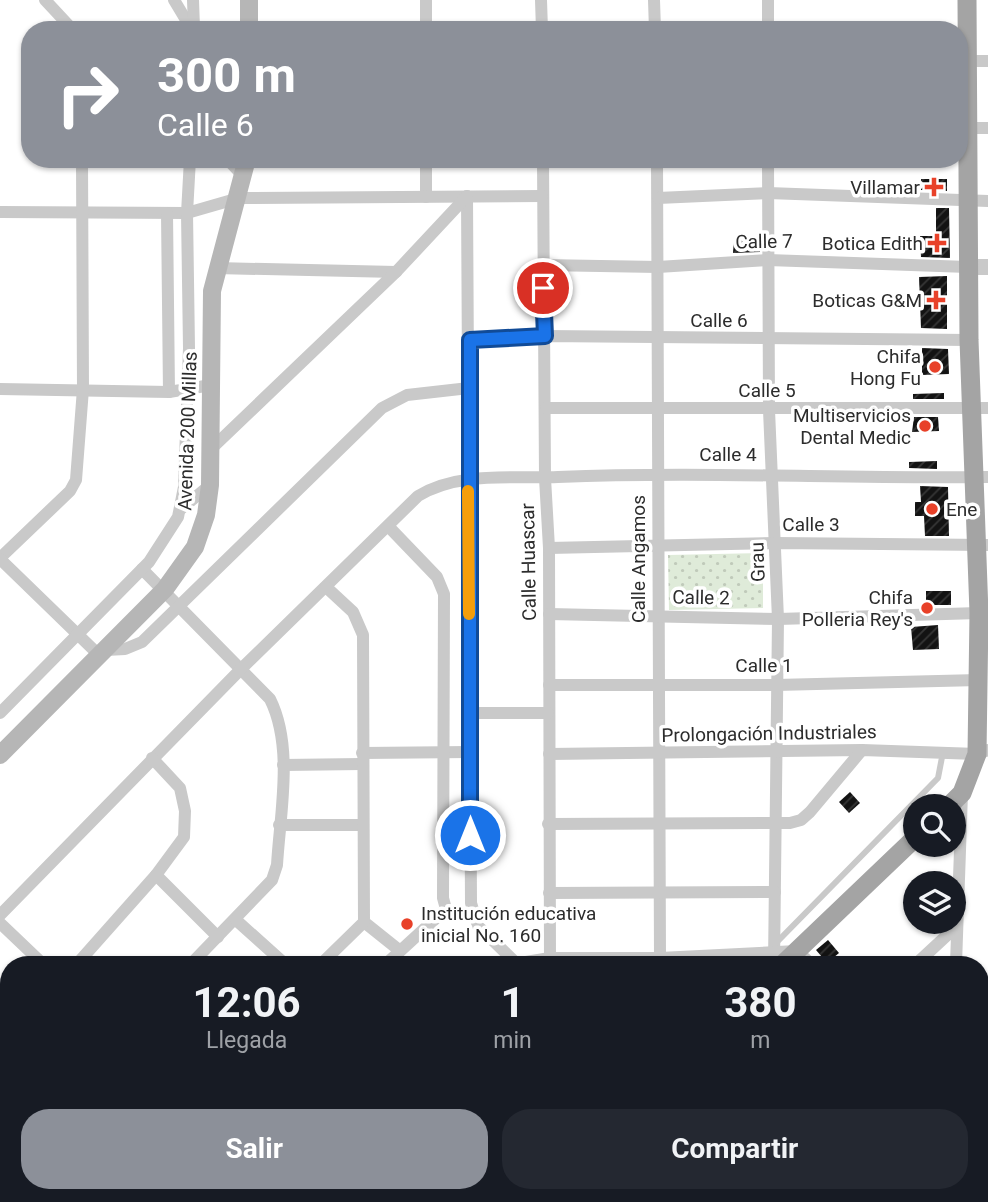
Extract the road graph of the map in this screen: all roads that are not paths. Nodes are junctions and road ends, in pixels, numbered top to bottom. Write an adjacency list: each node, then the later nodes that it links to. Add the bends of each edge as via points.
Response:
1 (45, 0): 9 (street)
2 (174, 0): 10 (street)
3 (249, 0): 11 (main road)
4 (426, 0): 12 (street)
5 (541, 0): 13 (street)
6 (654, 0): 14 (street)
7 (768, 0): 15 (street)
8 (967, 0): 16 (main road)
9 (65, 21)
10 (187, 21)
11 (249, 21)
12 (426, 21)
13 (542, 21)
14 (655, 21)
15 (768, 21)
16 (966, 21)
17 (968, 61): 18 (street)
18 (988, 61)
19 (968, 128): 20 (street)
20 (988, 128)
21 (82, 168): 38 (street)
22 (190, 168): 40 (street)
23 (246, 168): 33 (main road, Avenida 200 Millas)
24 (426, 168): 32 (street)
25 (542, 168): 31 (street, Calle Huascar)
26 (657, 168): 34 (street, Calle Angamos)
27 (768, 168): 29 (street, Grau)
28 (965, 168): 35 (main road)
29 (768, 193): 34 (street); 35 (street); 41 (street, Grau)
30 (467, 196): 31 (street); 32 (street); 47 (street); 50 (street)
31 (542, 196): 42 (street, Calle Huascar)
32 (426, 197): 33 (street)
33 (239, 198): 40 (street); 46 (main road, Avenida 200 Millas)
34 (658, 198): 43 (street, Calle Angamos)
35 (967, 201): 36 (street); 44 (main road)
36 (988, 201)
37 (0, 212): 38 (street)
38 (83, 213): 39 (street); 56 (street)
39 (167, 213): 40 (street); 58 (street)
40 (187, 213): 57 (street)
41 (768, 260): 43 (street, Calle 7); 44 (street, Calle 7); 51 (street, Grau)
42 (542, 265): 43 (street, Calle 7); 48 (street, Calle Huascar)
43 (658, 267): 49 (street, Calle Angamos)
44 (968, 267): 45 (street, Calle 7); 52 (main road)
45 (988, 267)
46 (216, 268): 47 (street); 53 (main road, Avenida 200 Millas)
47 (396, 272): 63 (street)
48 (545, 336): 49 (street, Calle 6); 50 (street, Calle 6); 59 (street, Calle Huascar)
49 (656, 339): 51 (street, Calle 6); 60 (street, Calle Angamos)
50 (470, 340): 54 (street)
51 (768, 340): 52 (street, Calle 6); 62 (street, Grau)
52 (969, 340): 61 (main road)
53 (211, 385): 57 (street); 63 (main road, Avenida 200 Millas)
54 (469, 388): 68 (street); 82 (street, via 407,395 382,408)
55 (0, 389): 56 (street)
56 (83, 389): 58 (street); 76 (street, via 76,480)
57 (188, 390): 58 (street); 70 (street)
58 (169, 392)
59 (546, 408): 60 (street, Calle 5); 67 (street, Calle Huascar)
60 (656, 408): 62 (street, Calle 5); 64 (street, Calle Angamos)
61 (980, 408): 62 (street, Calle 5); 66 (main road)
62 (769, 410): 65 (street, Grau)
63 (210, 450): 69 (main road, Avenida 200 Millas)
64 (656, 473): 65 (street, Calle 4); 67 (street, Calle 4); 75 (street, Calle Angamos)
65 (773, 474): 66 (street, Calle 4); 73 (street, Grau)
66 (980, 477): 74 (main road)
67 (545, 478): 68 (street, Calle 4); 77 (street, Calle Huascar)
68 (468, 479): 71 (street, Calle 4, via 435,485); 95 (street)
69 (209, 485): 70 (street); 81 (main road, Avenida 200 Millas, via 199,538)
70 (181, 509): 79 (street, via 172,531)
71 (388, 526): 80 (street, Calle 4); 102 (street, via 443,585)
72 (0, 537): 76 (street)
73 (776, 543): 74 (street, Calle 3); 75 (street, Calle 3); 86 (street, Grau)
74 (982, 545): 83 (main road)
75 (660, 547): 77 (street, Calle 3); 85 (street, Calle Angamos)
76 (10, 548): 78 (street)
77 (549, 548): 84 (street, Calle Huascar)
78 (0, 559): 87 (street)
79 (142, 569): 81 (street); 87 (street)
80 (326, 587): 89 (street, Calle 4); 107 (street, via 353,612 363,635)
81 (165, 589): 82 (street); 88 (main road, Avenida 200 Millas)
82 (178, 605): 88 (street, via 142,642); 89 (street)
83 (979, 612): 86 (street, Calle 2); 90 (main road)
84 (549, 614): 85 (street, Calle 2); 92 (street, Calle Huascar)
85 (658, 615): 86 (street, Calle 2); 91 (street, Calle Angamos)
86 (778, 619): 93 (street, Grau)
87 (78, 635): 88 (street); 94 (street)
88 (103, 653): 105 (main road, Avenida 200 Millas)
89 (241, 669): 106 (street, Calle 4); 108 (street, via 275,710)
90 (979, 680): 93 (street, Calle 1); 101 (main road)
91 (658, 684): 92 (street, Calle 1); 93 (street, Calle 1); 104 (street, Calle Angamos)
92 (549, 685): 96 (street, Calle Huascar)
93 (776, 685): 98 (street, Grau)
94 (0, 713)
95 (470, 713): 96 (street); 99 (street)
96 (548, 713): 103 (street, Calle Huascar)
97 (862, 750): 98 (street, Prolongación Industriales); 100 (street, Prolongación Industriales); 110 (street, via 801,820)
98 (776, 751): 104 (street, Prolongación Industriales); 110 (street, Grau)
99 (469, 752): 102 (street); 122 (street)
100 (943, 752): 101 (street, Prolongación Industriales); 141 (lane, via 937,778)
101 (983, 752): 109 (main road)
102 (443, 753): 107 (street); 121 (street)
103 (549, 754): 104 (street, Prolongación Industriales); 112 (street, Calle Huascar)
104 (659, 754): 114 (street, Calle Angamos)
105 (0, 755)
106 (152, 758): 117 (street, via 180,788 186,825 177,849); 123 (street, Calle 4)
107 (362, 759): 108 (street); 113 (street)
108 (283, 765): 111 (street)
109 (962, 793): 116 (street)
110 (777, 822): 114 (street); 118 (street, Grau)
111 (279, 824): 113 (street); 124 (street, via 272,880)
112 (548, 824): 114 (street); 119 (street, Calle Huascar)
113 (363, 825): 125 (street)
114 (659, 826): 120 (street, Calle Angamos)
115 (903, 849): 142 (main road)
116 (959, 871)
117 (156, 875): 129 (street); 132 (street)
118 (775, 892): 120 (street); 140 (street, Grau)
119 (549, 893): 120 (street); 138 (street, Calle Huascar)
120 (660, 895): 139 (street, Calle Angamos)
121 (446, 909): 122 (street, via 455,914); 130 (street)
122 (472, 913): 137 (street, via 478,926)
123 (0, 915)
124 (236, 920): 129 (street); 134 (street)
125 (364, 922): 130 (street); 135 (street)
126 (0, 923): 131 (street)
127 (948, 934): 143 (street)
128 (957, 934): 144 (street)
129 (218, 937): 133 (street)
130 (399, 950): 136 (street)
131 (35, 956)
132 (83, 956)
133 (199, 956)
134 (276, 956)
135 (329, 956)
136 (393, 956)
137 (507, 956)
138 (550, 956)
139 (660, 956)
140 (786, 956)
141 (787, 956)
142 (787, 956)
143 (925, 956)
144 (957, 956)

